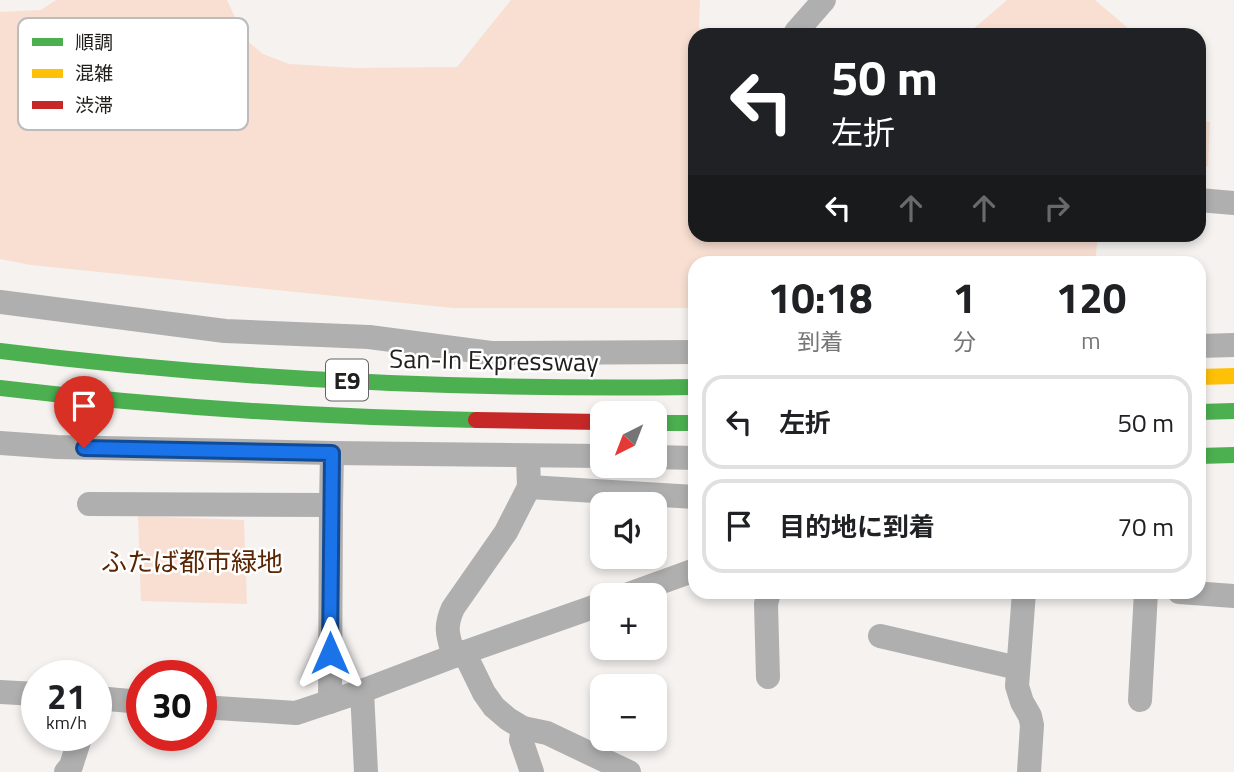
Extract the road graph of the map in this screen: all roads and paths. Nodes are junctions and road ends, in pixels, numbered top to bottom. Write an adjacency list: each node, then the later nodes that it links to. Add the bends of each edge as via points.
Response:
1 (824, 0): 2 (street)
2 (800, 28)
3 (1206, 201): 4 (street)
4 (1234, 203)
5 (0, 302): 9 (street, via 225,331 369,337 491,353)
6 (1234, 345): 7 (street)
7 (1206, 346)
8 (0, 351): 13 (main road, San-In Expressway / E9, via 256,377)
9 (688, 352)
10 (267, 361): 13 (main road)
11 (1234, 376): 12 (main road)
12 (1206, 377)
13 (446, 385): 14 (main road, San-In Expressway / E9)
14 (688, 387)
15 (0, 388): 19 (main road, E9)
16 (66, 411): 19 (main road)
17 (1234, 411): 18 (main road)
18 (1206, 412)
19 (261, 413): 20 (main road, E9)
20 (590, 422)
21 (667, 423): 22 (main road)
22 (688, 423)
23 (0, 443): 24 (street)
24 (332, 453): 26 (street); 34 (street)
25 (1234, 455): 28 (main road)
26 (528, 456): 27 (street); 31 (street)
27 (590, 456)
28 (1206, 456)
29 (667, 457): 30 (street)
30 (688, 458)
31 (529, 487): 32 (street); 44 (street, via 506,532 453,608 447,633)
32 (688, 496)
33 (89, 504): 34 (street)
34 (331, 505): 51 (street)
35 (688, 573): 36 (street)
36 (659, 583)
37 (1206, 594): 38 (street)
38 (1234, 596)
39 (767, 599): 46 (street)
40 (1023, 599): 45 (street)
41 (1146, 599): 50 (street)
42 (590, 608): 44 (street)
43 (880, 636): 45 (street)
44 (459, 654): 47 (street); 53 (street, via 494,708)
45 (1018, 668): 59 (street, via 1017,686 1032,725)
46 (768, 677)
47 (362, 691): 51 (street); 56 (street)
48 (0, 692): 49 (street)
49 (21, 693)
50 (1140, 700)
51 (330, 702): 52 (street, via 296,713)
52 (217, 709)
53 (523, 728): 57 (street, via 521,740); 58 (street, via 547,733)
54 (75, 751): 55 (street)
55 (66, 772)
56 (366, 772)
57 (532, 772)
58 (629, 772)
59 (1028, 772)

